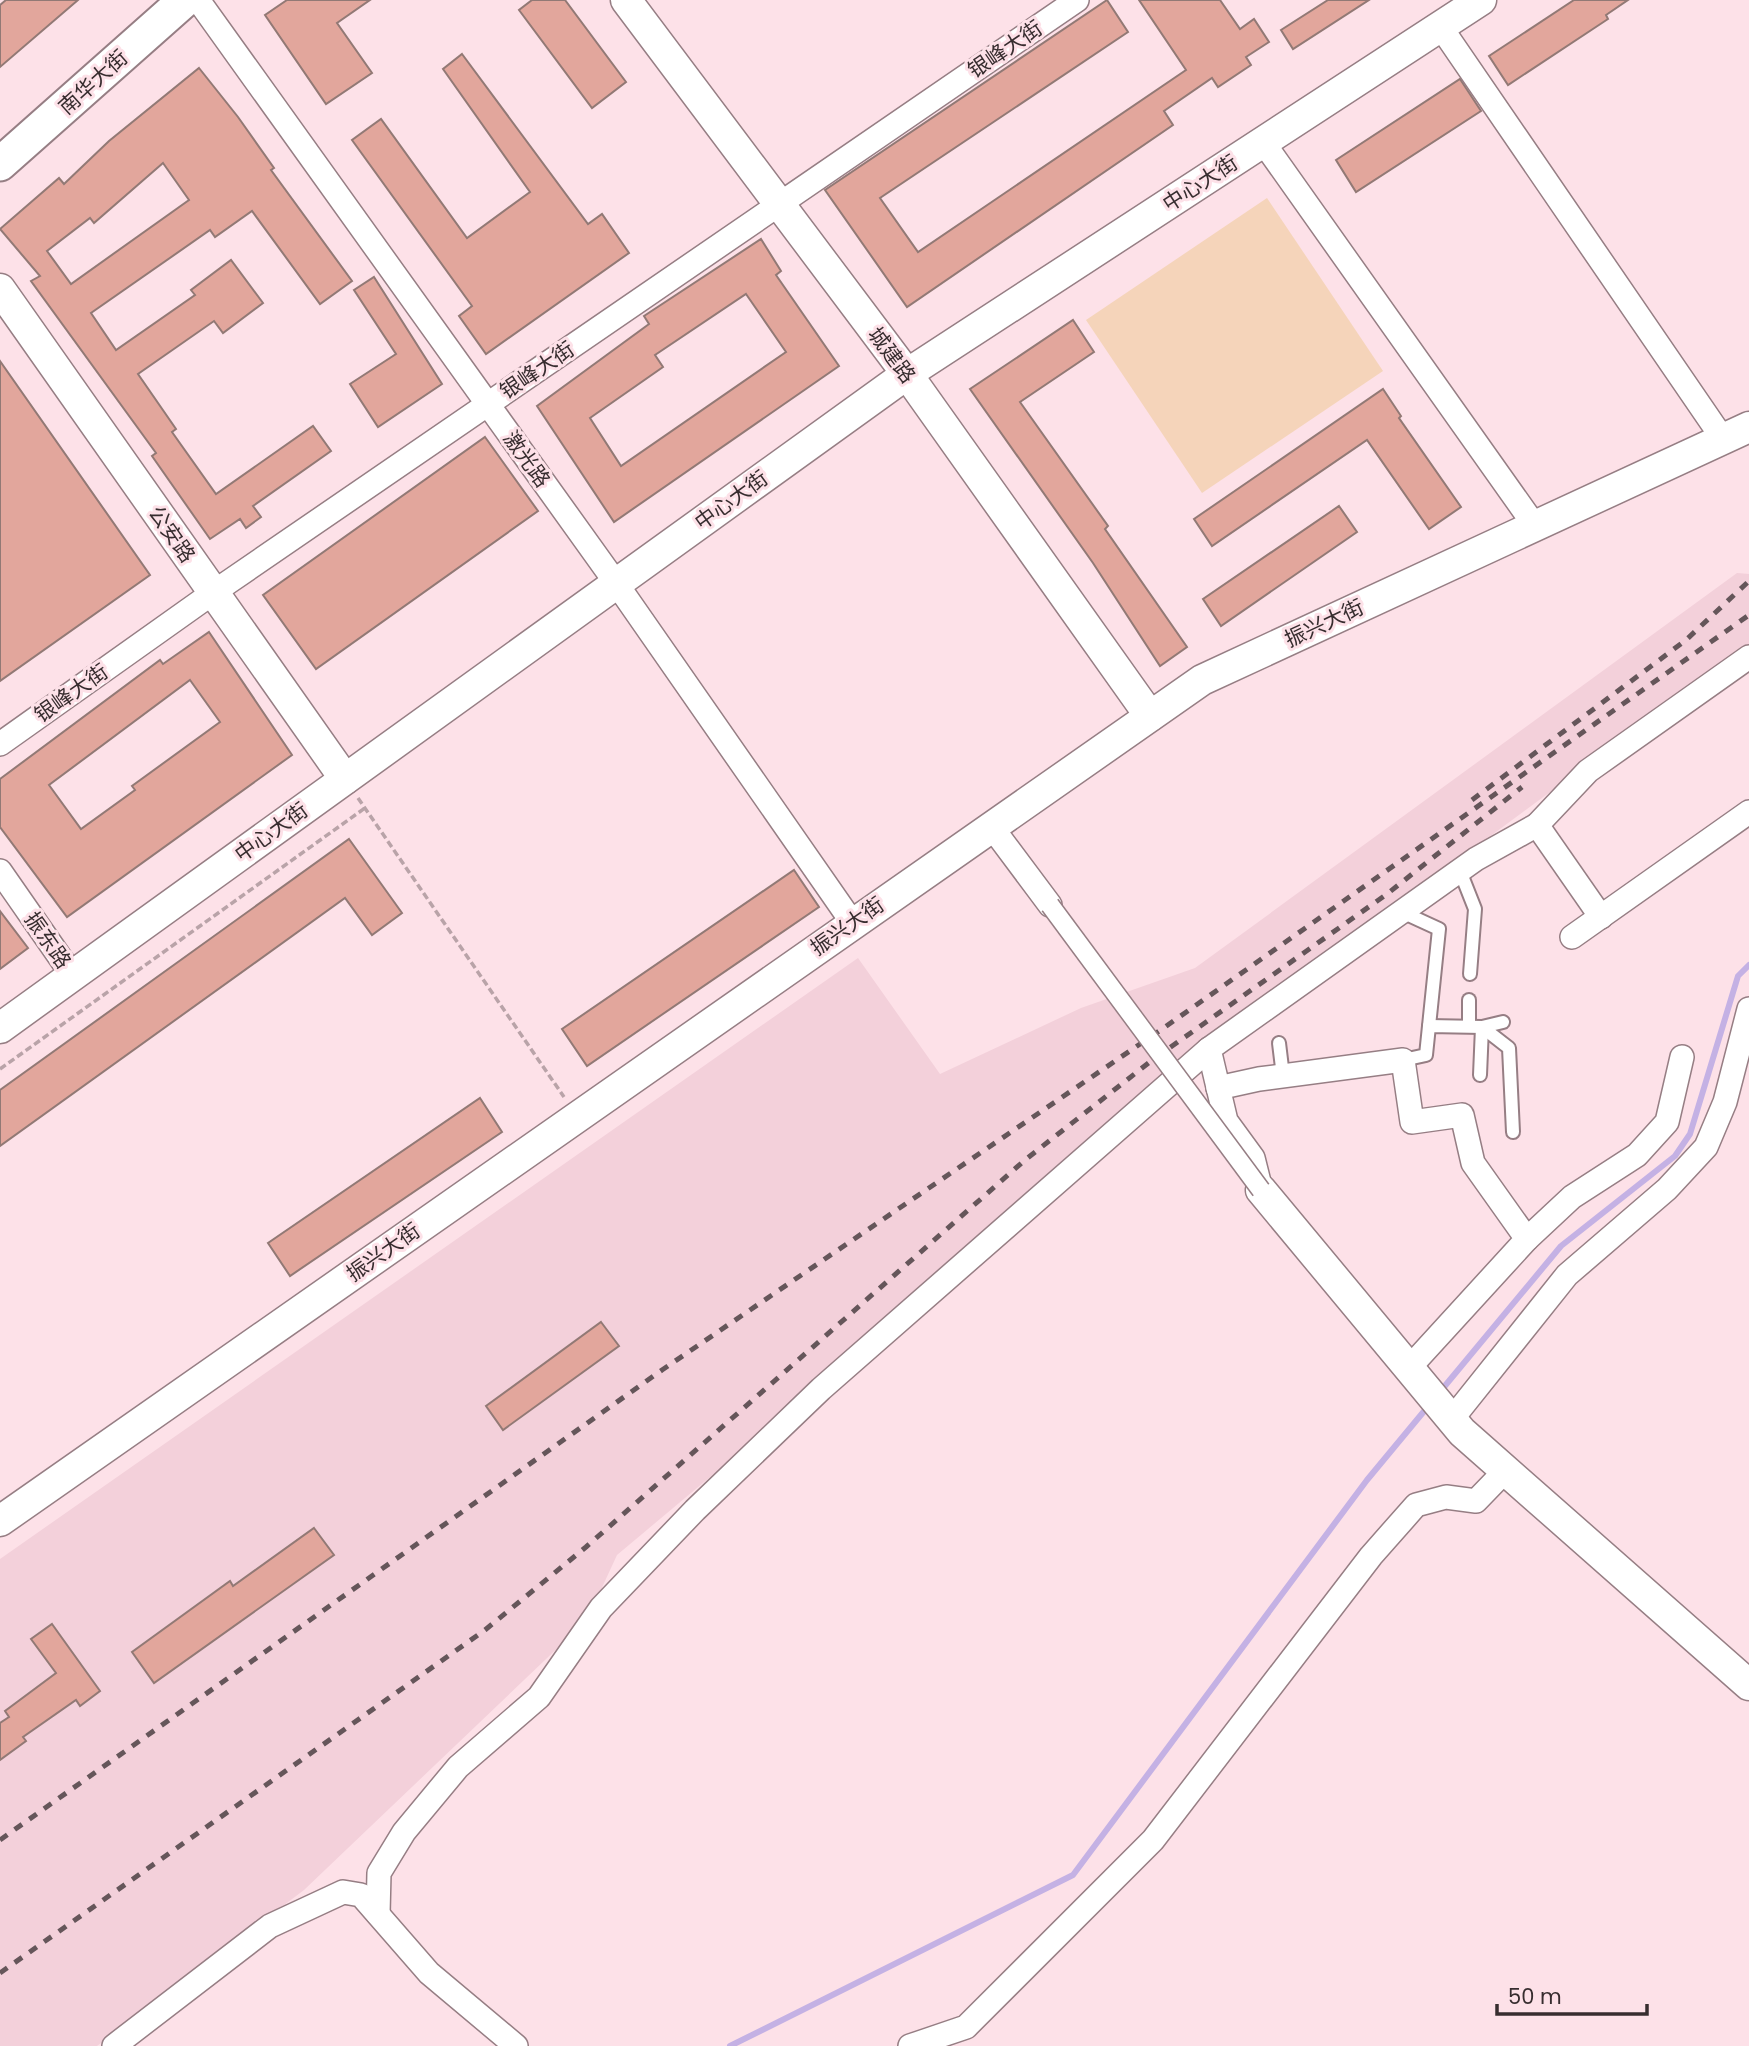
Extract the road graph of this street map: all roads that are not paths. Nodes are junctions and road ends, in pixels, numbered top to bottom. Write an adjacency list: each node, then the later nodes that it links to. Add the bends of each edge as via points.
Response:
1 (186, 0): 8 (main road, 南华大街)
2 (198, 0): 12 (street, 激光路)
3 (626, 0): 9 (street, 城建路)
4 (1077, 0): 9 (street, 银峰大街)
5 (1481, 0): 6 (street, 中心大街)
6 (1440, 26): 7 (street, 中心大街); 13 (street)
7 (1263, 142): 11 (street, 中心大街); 14 (street)
8 (0, 164)
9 (779, 204): 11 (street, 城建路); 12 (street, 银峰大街)
10 (0, 289): 16 (street, 公安路)
11 (907, 374): 15 (street, 中心大街); 18 (street, 城建路)
12 (488, 404): 15 (street, 激光路); 16 (street, 银峰大街)
13 (1736, 433): 14 (street, 振兴大街)
14 (1535, 526): 18 (street, 振兴大街, via 1202,680)
15 (616, 583): 20 (street, 中心大街); 29 (street, 激光路)
16 (214, 592): 19 (street, 银峰大街); 20 (street, 公安路)
17 (1749, 657): 22 (street, via 1588,771)
18 (1150, 716): 23 (street, 振兴大街)
19 (0, 744)
20 (345, 779): 32 (street, 中心大街)
21 (1749, 812): 28 (street)
22 (1537, 825): 25 (street); 28 (street)
23 (991, 826): 26 (street); 29 (street, 振兴大街)
24 (0, 871): 32 (street, 振东路)
25 (1460, 871): 27 (street); 31 (lane, via 1475,909)
26 (1050, 905): 47 (street, bridge)
27 (1402, 912): 36 (lane, via 1439,929); 40 (street)
28 (1601, 917): 30 (street)
29 (852, 922): 52 (street, 振兴大街)
30 (1572, 937)
31 (1470, 974)
32 (73, 975): 38 (street, 中心大街)
33 (1469, 1000): 37 (lane)
34 (1749, 1009): 50 (street, via 1725,1102 1706,1147 1667,1189 1566,1275)
35 (1503, 1022): 37 (lane)
36 (1429, 1026): 37 (lane); 42 (lane, via 1426,1055)
37 (1476, 1026): 43 (lane); 46 (lane, via 1509,1048)
38 (0, 1028)
39 (1279, 1043): 44 (lane)
40 (1209, 1049): 45 (street); 54 (street, via 821,1389 695,1510 601,1608 539,1697 458,1767 404,1832 379,1873)
41 (1682, 1057): 48 (street, via 1667,1122 1637,1155 1572,1197)
42 (1403, 1060): 44 (street); 48 (street, via 1412,1122 1462,1115 1473,1163)
43 (1480, 1075)
44 (1283, 1076): 45 (street)
45 (1218, 1088): 47 (street, via 1226,1121 1253,1158)
46 (1513, 1132)
47 (1261, 1190): 49 (street)
48 (1527, 1239): 49 (street)
49 (1409, 1368): 50 (street)
50 (1440, 1405): 51 (street)
51 (1506, 1470): 53 (street); 57 (street, via 1476,1501 1446,1497 1416,1505 1371,1556 1153,1840 966,2027)
52 (0, 1521)
53 (1749, 1685)
54 (378, 1914): 55 (street, via 361,1895 344,1892 270,1926); 56 (street, via 429,1973)
55 (114, 2046)
56 (516, 2046)
57 (910, 2046)

